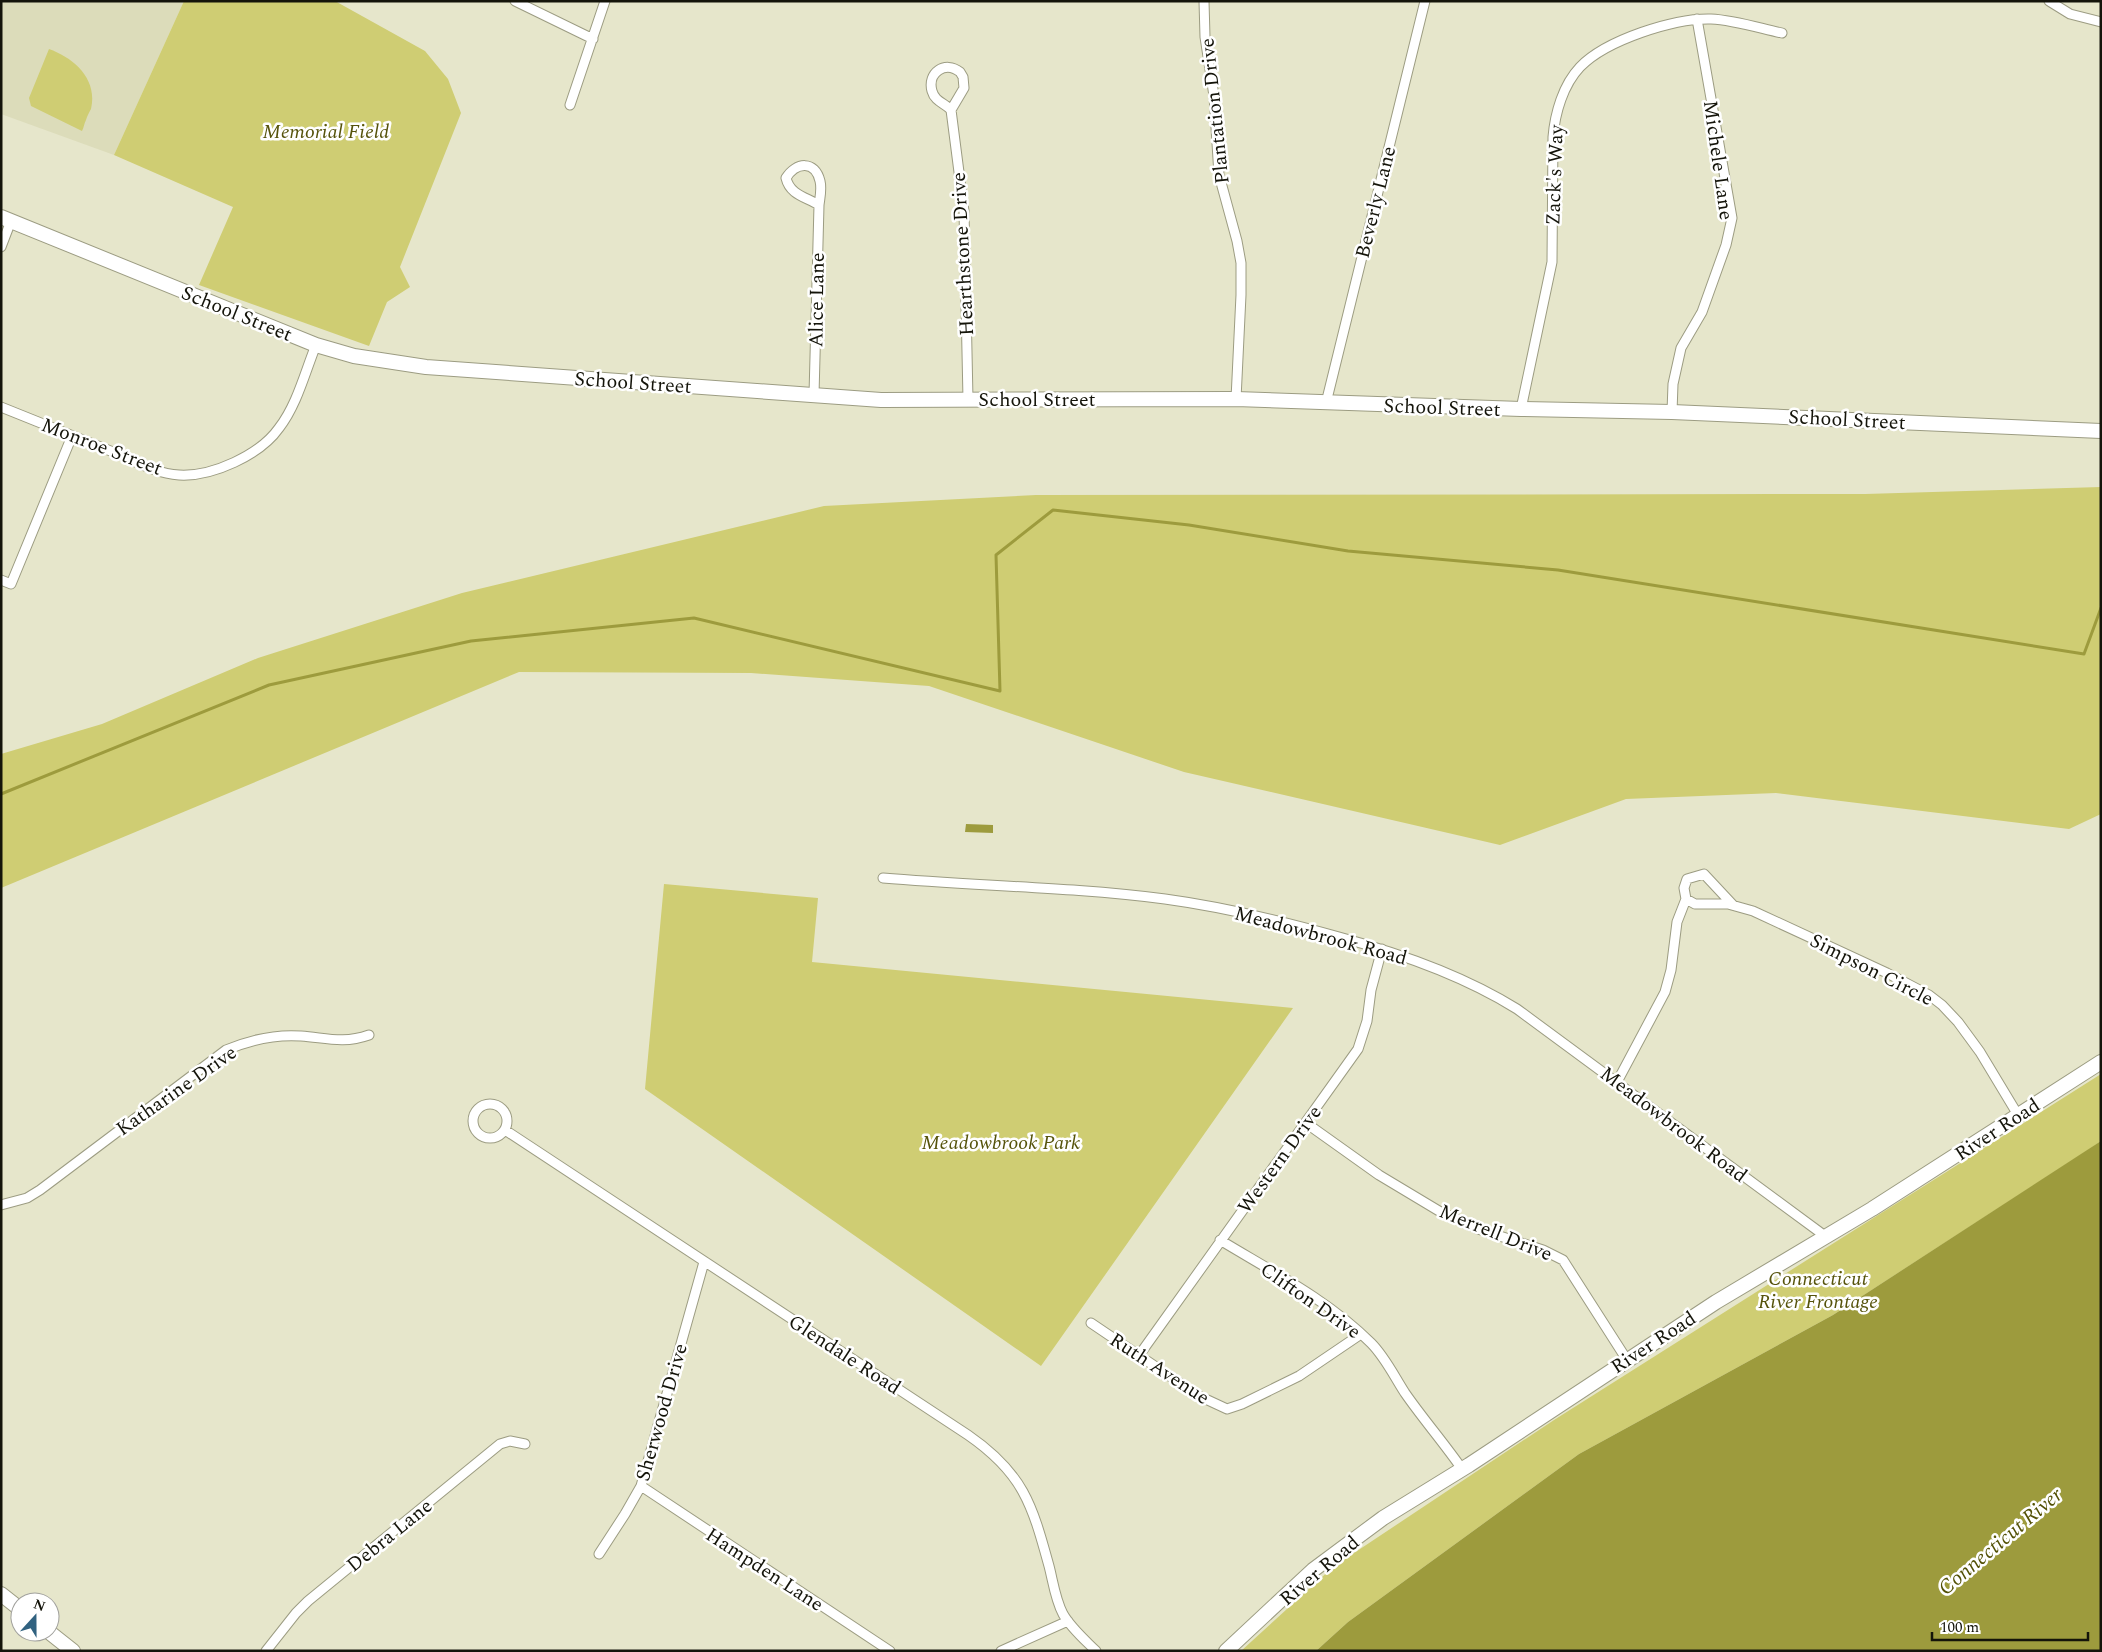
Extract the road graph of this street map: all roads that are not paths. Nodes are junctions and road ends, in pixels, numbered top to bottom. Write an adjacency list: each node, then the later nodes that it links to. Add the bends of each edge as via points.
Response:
1 (515, 1): 9 (street)
2 (604, 1): 9 (street)
3 (1204, 1): 18 (street, Plantation Drive, via 1219,175 1241,263)
4 (1425, 1): 19 (street, Beverly Lane)
5 (2049, 1): 7 (street, via 2070,14)
6 (1697, 19): 8 (street, Zack's Way, via 1727,21); 21 (street, Zack's Way, via 1655,28 1608,48 1580,67 1563,95 1555,117 1553,137 1552,262); 22 (street, Michele Lane, via 1732,218 1702,312 1681,348 1673,384)
7 (2101, 22)
8 (1782, 33)
9 (593, 39): 10 (street)
10 (570, 105)
11 (951, 110): 11 (street, via 962,93 964,82 960,72 947,66 934,73 931,86 937,100); 17 (street, Hearthstone Drive, via 964,211)
12 (819, 205): 12 (street, Alice Lane, via 794,193 788,186 786,178 796,167 805,165 818,174 821,189); 16 (street, Alice Lane)
13 (6, 219): 14 (street); 15 (street, School Street)
14 (1, 247)
15 (316, 345): 16 (street, School Street, via 354,356 426,367); 24 (street, Monroe Street, via 293,404 279,428 262,445 235,462 206,473 178,475 149,467)
16 (814, 395): 17 (street, School Street, via 881,400)
17 (968, 399): 18 (street, School Street)
18 (1236, 399): 19 (street, School Street)
19 (1326, 403): 21 (street, School Street)
20 (1, 407): 24 (street, Monroe Street)
21 (1521, 409): 22 (street, School Street)
22 (1672, 412): 23 (street, School Street)
23 (2101, 431)
24 (72, 436): 25 (street, via 11,584)
25 (1, 580)
26 (883, 878): 29 (street, Meadowbrook Road, via 1164,899 1248,914)
27 (1686, 899): 28 (street, Simpson Circle, via 1695,904); 28 (street, Simpson Circle, via 1684,888 1688,879 1704,874); 32 (street, Simpson Circle, via 1677,922 1665,992)
28 (1733, 905): 33 (street, Simpson Circle, via 1754,911 1864,962 1935,1000 1958,1022 1980,1052)
29 (1382, 948): 32 (street, Meadowbrook Road, via 1498,997); 34 (street, Western Drive, via 1358,1049)
30 (369, 1035): 36 (street, Katharine Drive, via 337,1041 303,1036 271,1037 226,1050 40,1190 27,1198)
31 (2101, 1062): 33 (street, River Road)
32 (1617, 1082): 37 (street, Meadowbrook Road)
33 (2018, 1115): 37 (street, River Road)
34 (1306, 1123): 38 (street, Western Drive); 43 (street, Merrell Drive, via 1379,1175 1439,1211 1563,1260)
35 (505, 1130): 39 (street, Glendale Road)
36 (1, 1205)
37 (1825, 1236): 43 (street, River Road)
38 (1220, 1240): 41 (street, Clifton Drive, via 1297,1286); 42 (street, Western Drive)
39 (704, 1262): 46 (street, Sherwood Drive); 48 (street, Glendale Road, via 968,1435 1004,1464 1029,1501 1058,1603)
40 (1091, 1323): 42 (street, Ruth Avenue)
41 (1361, 1334): 42 (street, Ruth Avenue, via 1299,1376 1227,1409 1199,1396); 45 (street, Clifton Drive, via 1384,1359)
42 (1140, 1354)
43 (1627, 1360): 45 (street, River Road)
44 (525, 1444): 51 (street, Debra Lane, via 510,1441 500,1444 308,1601)
45 (1462, 1469): 55 (street, River Road, via 1383,1518 1322,1563)
46 (641, 1486): 47 (street, Sherwood Drive); 52 (street, Hampden Lane)
47 (598, 1554)
48 (1068, 1622): 53 (street); 54 (street, Glendale Road)
49 (60, 1641): 50 (street)
50 (73, 1651)
51 (266, 1651)
52 (890, 1651)
53 (1001, 1651)
54 (1096, 1651)
55 (1226, 1651)

